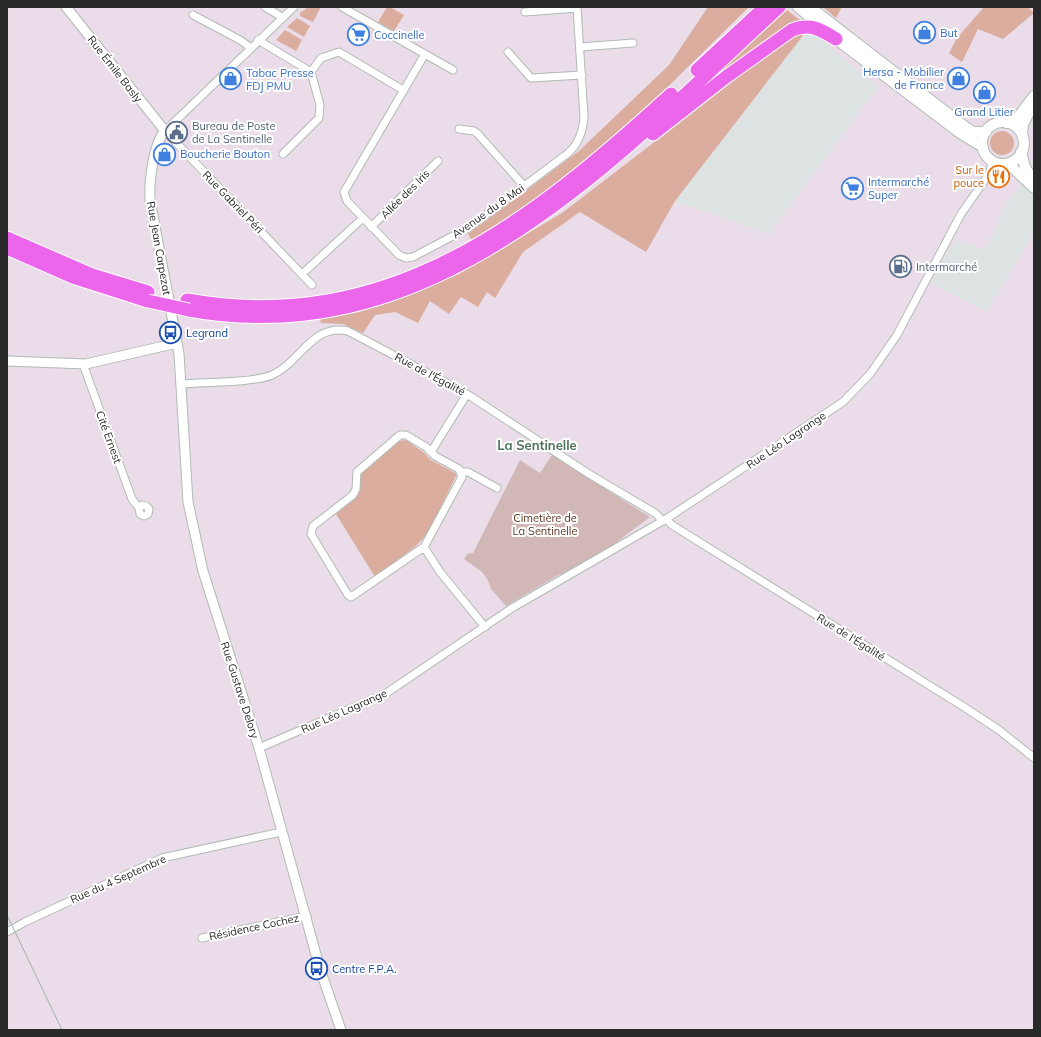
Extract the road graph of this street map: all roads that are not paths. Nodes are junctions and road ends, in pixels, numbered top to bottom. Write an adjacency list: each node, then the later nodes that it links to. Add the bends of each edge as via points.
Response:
1 (266, 7): 11 (street)
2 (294, 7): 11 (street)
3 (342, 7): 18 (street)
4 (765, 7): 46 (highway, via 600,158 532,211 459,256 392,285 326,302 261,307)
5 (779, 7): 35 (highway)
6 (69, 8): 27 (street, Rue Émile Basly)
7 (577, 8): 9 (street); 15 (street, Avenue du 8 Mai)
8 (803, 8): 12 (main road); 28 (main road, via 968,129)
9 (525, 12)
10 (193, 15): 16 (street)
11 (282, 17): 13 (street)
12 (836, 38): 30 (main road, via 960,133); 35 (highway, via 814,26 804,26 789,32 708,90 612,167)
13 (258, 40): 16 (street); 20 (street)
14 (633, 43): 15 (street)
15 (580, 47): 21 (street, Avenue du 8 Mai)
16 (251, 48): 27 (street)
17 (508, 52): 21 (street, via 531,78)
18 (425, 54): 19 (street); 22 (street, Avenue du 8 Mai)
19 (453, 70)
20 (311, 72): 22 (street, via 321,58 339,52); 32 (street, via 320,105 319,118)
21 (582, 75): 37 (street, Avenue du 8 Mai, via 584,118 578,139 567,154)
22 (404, 90): 39 (street, Avenue du 8 Mai, via 344,192 347,201)
23 (1034, 96): 25 (main road, via 1018,117)
24 (1034, 103): 29 (main road, via 1023,124)
25 (1006, 123): 28 (main road, via 994,125); 29 (main road, via 1016,127)
26 (459, 129): 37 (street, via 478,134)
27 (164, 131): 43 (street, Rue Gabriel Péri); 47 (street, Rue Jean Carpezat, via 150,178 150,200)
28 (986, 132): 30 (main road, via 982,140)
29 (1022, 135): 31 (main road)
30 (983, 147): 34 (main road, via 986,156)
31 (1021, 152): 34 (main road, via 1013,161); 36 (main road, via 1024,164)
32 (283, 154)
33 (438, 161): 40 (street, Allée des Iris)
34 (998, 163): 38 (main road, via 1013,168); 56 (street, Rue Léo Lagrange, via 961,214 900,329 862,383 844,402)
35 (590, 178): 46 (highway, via 538,218 488,250 441,275 394,294 348,307 297,315 249,316)
36 (1034, 182)
37 (524, 186): 40 (street, Avenue du 8 Mai, via 468,228 413,257 399,255)
38 (1034, 188)
39 (363, 218): 40 (street, Avenue du 8 Mai); 43 (street)
40 (371, 227)
41 (7, 238): 45 (highway)
42 (7, 248): 45 (highway, via 73,277)
43 (302, 274): 44 (street, Rue Gabriel Péri)
44 (312, 284)
45 (148, 297): 46 (highway)
46 (188, 305)
47 (177, 343): 49 (street); 50 (street, Rue Gustave Delory)
48 (7, 361): 49 (street)
49 (83, 364): 55 (street, Cité Ernest, via 132,499)
50 (181, 384): 51 (street, Rue de l'Égalité, via 268,376 282,369 317,336 341,330 353,333); 59 (street, Rue Gustave Delory, via 190,512 208,590)
51 (468, 394): 52 (street); 56 (street, Rue de l'Égalité)
52 (431, 452): 53 (street); 57 (street, via 406,435 398,436 357,472 353,495 311,529 312,536 351,597)
53 (461, 472): 54 (street, via 468,472); 57 (street, via 462,477)
54 (497, 488)
55 (139, 508)
56 (664, 520): 58 (street, Rue Léo Lagrange, via 530,597); 60 (street, Rue de l'Égalité, via 970,711)
57 (424, 547): 58 (street, via 438,569)
58 (485, 626): 59 (street, Rue Léo Lagrange, via 380,697)
59 (259, 748): 61 (street, Rue Gustave Delory)
60 (1034, 758)
61 (281, 832): 62 (street, Rue Gustave Delory); 63 (street, Rue du 4 Septembre, via 158,859)
62 (307, 916): 64 (street, Résidence Cochez); 65 (street, Rue Gustave Delory, via 320,969)
63 (7, 932)
64 (202, 938)
65 (341, 1030)

